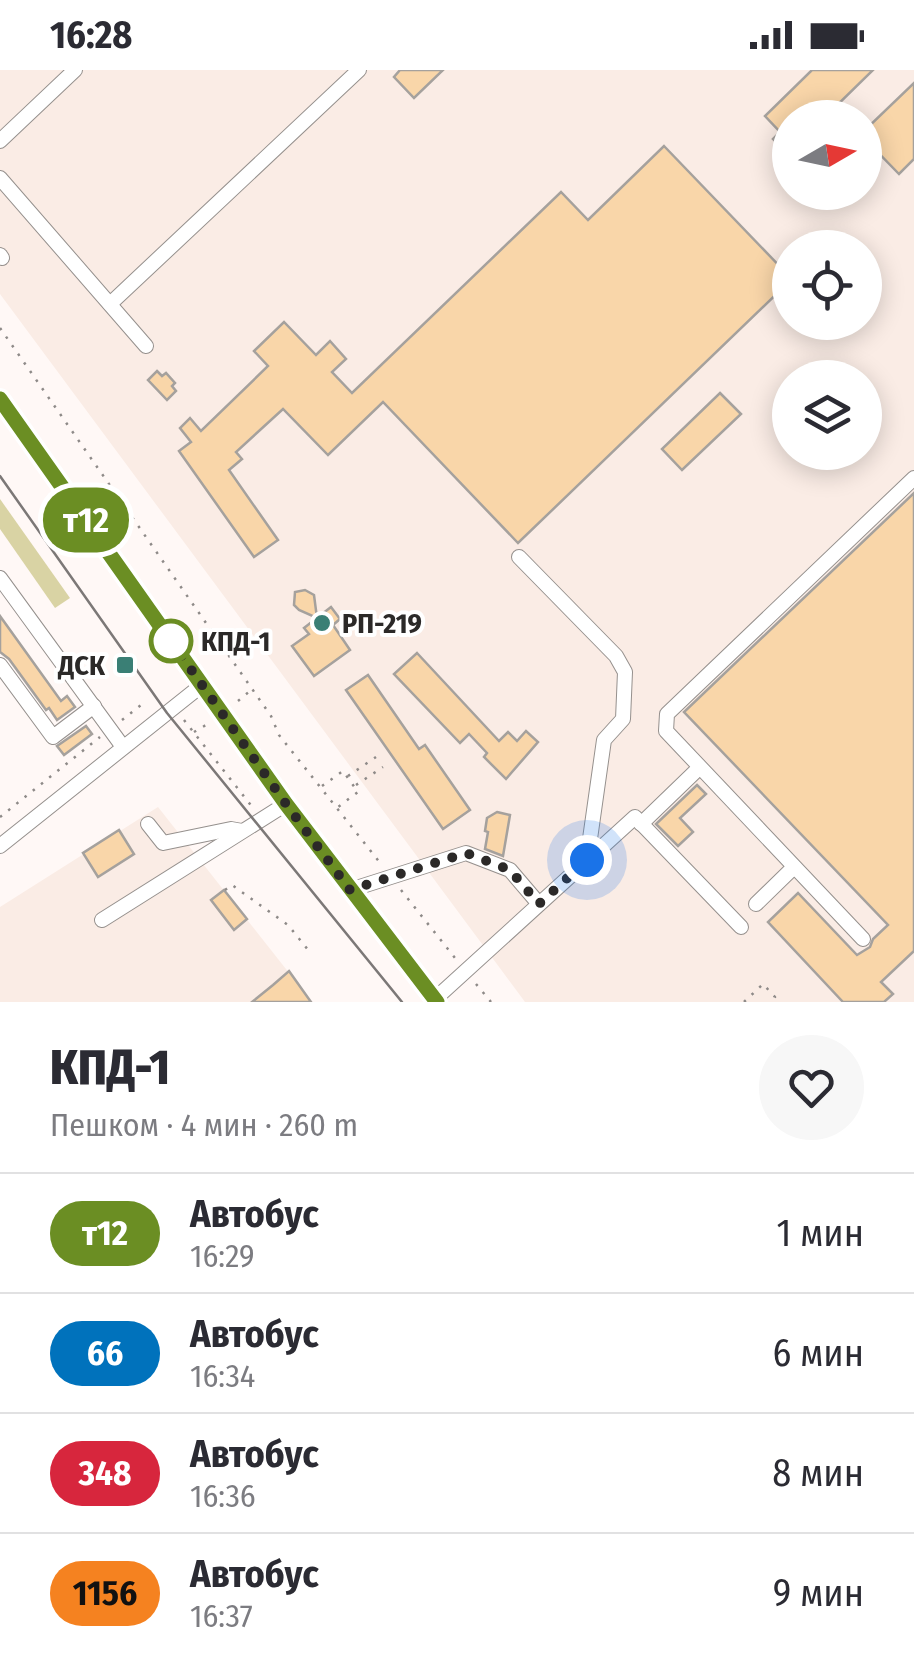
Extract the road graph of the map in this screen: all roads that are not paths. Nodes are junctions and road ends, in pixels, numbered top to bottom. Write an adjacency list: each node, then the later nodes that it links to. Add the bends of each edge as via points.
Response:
1 (359, 70): 5 (street)
2 (73, 71): 3 (street)
3 (0, 141)
4 (0, 178): 5 (street)
5 (110, 304): 6 (street)
6 (146, 346)
7 (0, 399): 12 (main road)
8 (914, 478): 15 (street, via 667,714 666,731)
9 (520, 558): 21 (street, via 625,672 623,719 604,740)
10 (0, 578): 13 (street)
11 (0, 665): 13 (street, via 54,737)
12 (202, 685): 14 (street); 16 (main road)
13 (94, 706): 14 (street)
14 (124, 747): 20 (street)
15 (699, 768): 18 (street); 22 (street)
16 (286, 804): 19 (street); 23 (main road)
17 (148, 824): 19 (street, via 163,844)
18 (641, 824): 21 (street, via 635,818); 27 (street)
19 (242, 832): 26 (street)
20 (0, 846)
21 (587, 860): 24 (street)
22 (794, 867): 25 (street); 28 (street)
23 (350, 890): 24 (street, via 466,853 510,870); 29 (main road)
24 (539, 904): 29 (street)
25 (756, 904)
26 (102, 920)
27 (741, 927)
28 (863, 938)
29 (436, 1001)

